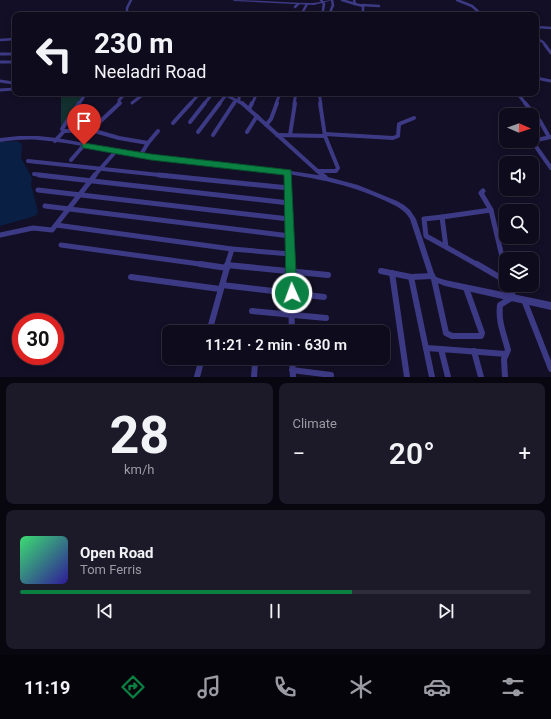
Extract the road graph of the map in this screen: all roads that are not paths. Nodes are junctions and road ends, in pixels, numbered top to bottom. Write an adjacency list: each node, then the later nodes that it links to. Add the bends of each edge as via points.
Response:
1 (131, 0): 15 (street)
2 (234, 0): 9 (street)
3 (332, 0): 7 (street); 17 (street)
4 (342, 0): 8 (street)
5 (354, 0): 8 (street)
6 (458, 0): 19 (street)
7 (322, 1): 10 (street); 14 (street)
8 (354, 3): 11 (street); 13 (street)
9 (295, 4): 10 (street)
10 (307, 4): 16 (street)
11 (362, 5): 12 (street); 18 (street)
12 (379, 6)
13 (351, 9)
14 (323, 10)
15 (127, 12)
16 (303, 12)
17 (331, 12)
18 (363, 12)
19 (479, 12)
20 (539, 27): 21 (street)
21 (551, 28)
22 (12, 39): 23 (street)
23 (0, 40)
24 (539, 40): 25 (street)
25 (551, 53)
26 (0, 54): 27 (street)
27 (12, 54)
28 (0, 62): 29 (street)
29 (12, 62)
30 (539, 79): 32 (street)
31 (0, 81): 33 (street)
32 (551, 81)
33 (12, 82)
34 (12, 85): 35 (street)
35 (9, 89): 36 (street)
36 (0, 90)
37 (84, 96): 59 (street, via 62,129)
38 (123, 96): 58 (street, via 119,100 120,104)
39 (141, 96): 51 (street)
40 (197, 96): 56 (street)
41 (212, 96): 55 (street)
42 (223, 96): 61 (street)
43 (228, 96): 50 (street)
44 (239, 96): 50 (street)
45 (256, 96): 52 (street)
46 (279, 96): 57 (street, via 271,119)
47 (296, 96): 65 (street)
48 (320, 96): 66 (street)
49 (519, 96): 67 (street)
50 (238, 101): 52 (street); 63 (street)
51 (132, 103)
52 (249, 109): 53 (street)
53 (257, 116): 57 (street); 62 (street)
54 (414, 118): 66 (street, via 399,124 398,136 393,138)
55 (190, 122)
56 (173, 123)
57 (266, 125): 64 (street)
58 (91, 130): 59 (street); 70 (street)
59 (64, 131): 69 (street)
60 (158, 131): 70 (street)
61 (198, 132)
62 (247, 132)
63 (213, 135)
64 (277, 135): 65 (street); 78 (street)
65 (290, 135): 66 (street)
66 (325, 135): 78 (street, via 337,170)
67 (550, 137): 77 (street, via 532,141)
68 (0, 140): 69 (street, via 24,137)
69 (55, 141): 71 (street)
70 (148, 143): 73 (street)
71 (84, 145): 72 (street); 75 (street)
72 (116, 151): 73 (street); 76 (street)
73 (140, 156): 79 (street)
74 (28, 160): 76 (street)
75 (71, 160)
76 (100, 168): 82 (street); 83 (street)
77 (551, 168)
78 (318, 171): 81 (street)
79 (288, 172): 81 (street); 83 (street)
80 (34, 174): 82 (street)
81 (325, 177): 94 (street, via 365,188 399,205 411,216)
82 (90, 181): 86 (street); 87 (street)
83 (289, 188): 87 (street)
84 (38, 190): 86 (street)
85 (482, 191): 90 (street)
86 (80, 195): 89 (street); 92 (street)
87 (289, 203): 92 (street)
88 (45, 206): 89 (street)
89 (69, 209): 93 (street); 96 (street)
90 (491, 210): 91 (street); 101 (street)
91 (442, 217): 97 (street, via 424,219); 99 (street)
92 (289, 219): 96 (street)
93 (56, 225): 95 (street, via 52,230 41,226 18,229); 100 (street)
94 (417, 233): 97 (street); 111 (street)
95 (0, 235)
96 (290, 236): 102 (street)
97 (426, 236): 99 (street)
98 (61, 245): 103 (street)
99 (446, 247): 110 (street)
100 (232, 248): 102 (street); 103 (street)
101 (501, 252)
102 (290, 254): 104 (street)
103 (227, 267): 104 (street); 112 (street)
104 (291, 271): 107 (street); 115 (street)
105 (381, 271): 106 (street)
106 (392, 273): 108 (street); 136 (street)
107 (328, 275)
108 (411, 276): 111 (street); 125 (street)
109 (131, 277): 112 (street)
110 (499, 277)
111 (433, 278): 113 (street); 113 (street, via 446,333 452,336 481,336)
112 (221, 287): 115 (street); 123 (street)
113 (466, 288): 117 (street)
114 (511, 292): 117 (street)
115 (292, 293): 116 (street); 121 (street)
116 (324, 297)
117 (513, 297): 118 (street); 128 (street, via 500,306 500,330 508,350)
118 (524, 300): 119 (street); 131 (street)
119 (551, 307)
120 (252, 311): 121 (street)
121 (291, 315): 122 (street); 124 (street)
122 (326, 318)
123 (211, 325)
124 (292, 325)
125 (426, 348): 126 (street); 137 (street)
126 (441, 350): 127 (street); 138 (street)
127 (474, 351): 128 (street); 139 (street)
128 (506, 354): 140 (street)
129 (200, 365): 134 (street)
130 (255, 365): 135 (street)
131 (551, 369)
132 (293, 374): 133 (street)
133 (331, 375)
134 (197, 377)
135 (254, 377)
136 (407, 377)
137 (434, 377)
138 (448, 377)
139 (481, 377)
140 (504, 377)

